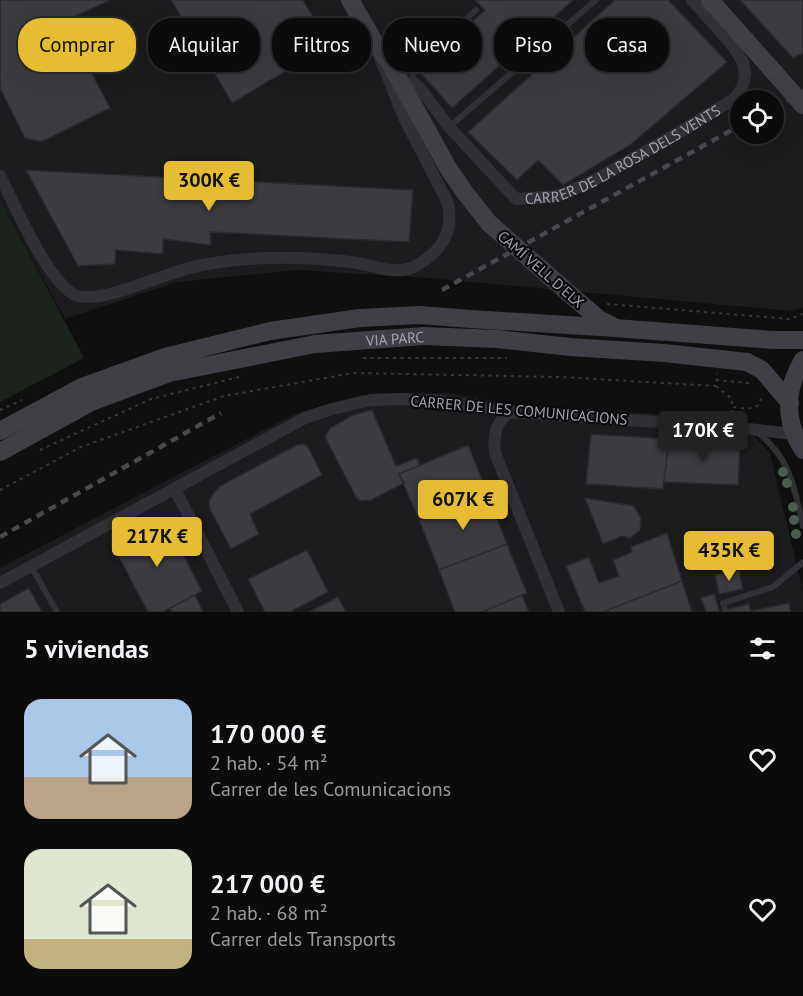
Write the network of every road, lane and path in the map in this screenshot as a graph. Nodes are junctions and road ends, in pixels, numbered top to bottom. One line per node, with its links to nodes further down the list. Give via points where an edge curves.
1 (350, 0): 6 (main road, CAMÍ VELL D'ELX)
2 (596, 0): 9 (lane)
3 (692, 0): 9 (street, CARRER DE LA ROSA DELS VENTS, via 743,62 742,88 734,99 589,183 556,196 516,199)
4 (710, 0): 8 (main road, bridge)
5 (476, 10): 7 (lane, via 414,66)
6 (375, 43): 7 (main road, CAMÍ VELL D'ELX); 10 (street, CAMÍ VELL D'ELX, via 405,120 451,213 441,244 411,268 393,270 351,262 283,258 228,261 181,270 107,294 78,296 52,275)
7 (407, 84): 9 (street, CARRER DE LA ROSA DELS VENTS, via 420,88); 11 (main road, CAMÍ VELL D'ELX, bridge, via 448,168 468,198 489,223)
8 (803, 105)
9 (448, 127)
10 (0, 176)
11 (578, 301): 12 (path, via 790,319); 13 (main road, CAMÍ VELL D'ELX)
12 (803, 314)
13 (615, 327): 14 (main road, CAMÍ VELL D'ELX); 29 (main road, VIA PARC, bridge, via 419,315 360,318 270,331 165,357 82,387)
14 (803, 340)
15 (362, 358): 16 (path)
16 (516, 358)
17 (803, 360): 24 (main road, via 792,378)
18 (720, 366): 20 (path); 24 (main road, VIA PARC, via 747,362 762,369); 32 (main road, VIA PARC, bridge, via 497,339 424,336 315,344 169,373 91,402)
19 (239, 377): 33 (path, via 151,399)
20 (716, 380): 21 (path); 22 (path)
21 (716, 386): 25 (path, via 732,399); 35 (path, via 561,377 352,373 224,396 81,447)
22 (755, 386)
23 (759, 390): 25 (path, via 761,400 756,407)
24 (790, 403): 30 (main road)
25 (732, 407): 27 (path)
26 (510, 412): 28 (street, CARRER DE LES COMUNICACIONS); 34 (street, CARRER DE LES COMUNICACIONS, via 431,400 371,400 305,418); 42 (street, via 494,434 495,453)
27 (731, 416)
28 (753, 429): 30 (street, CARRER DE LES COMUNICACIONS); 36 (lane, via 782,457 794,484)
29 (0, 431)
30 (793, 434): 31 (main road)
31 (803, 450)
32 (0, 452)
33 (32, 454)
34 (175, 489): 38 (street, CARRER DE LES COMUNICACIONS); 41 (street)
35 (0, 490)
36 (803, 526)
37 (803, 562): 43 (lane, via 773,587 723,603)
38 (32, 566): 39 (street, CARRER DE LES COMUNICACIONS); 40 (lane)
39 (0, 583)
40 (57, 612)
41 (238, 612)
42 (559, 612)
43 (726, 612)

